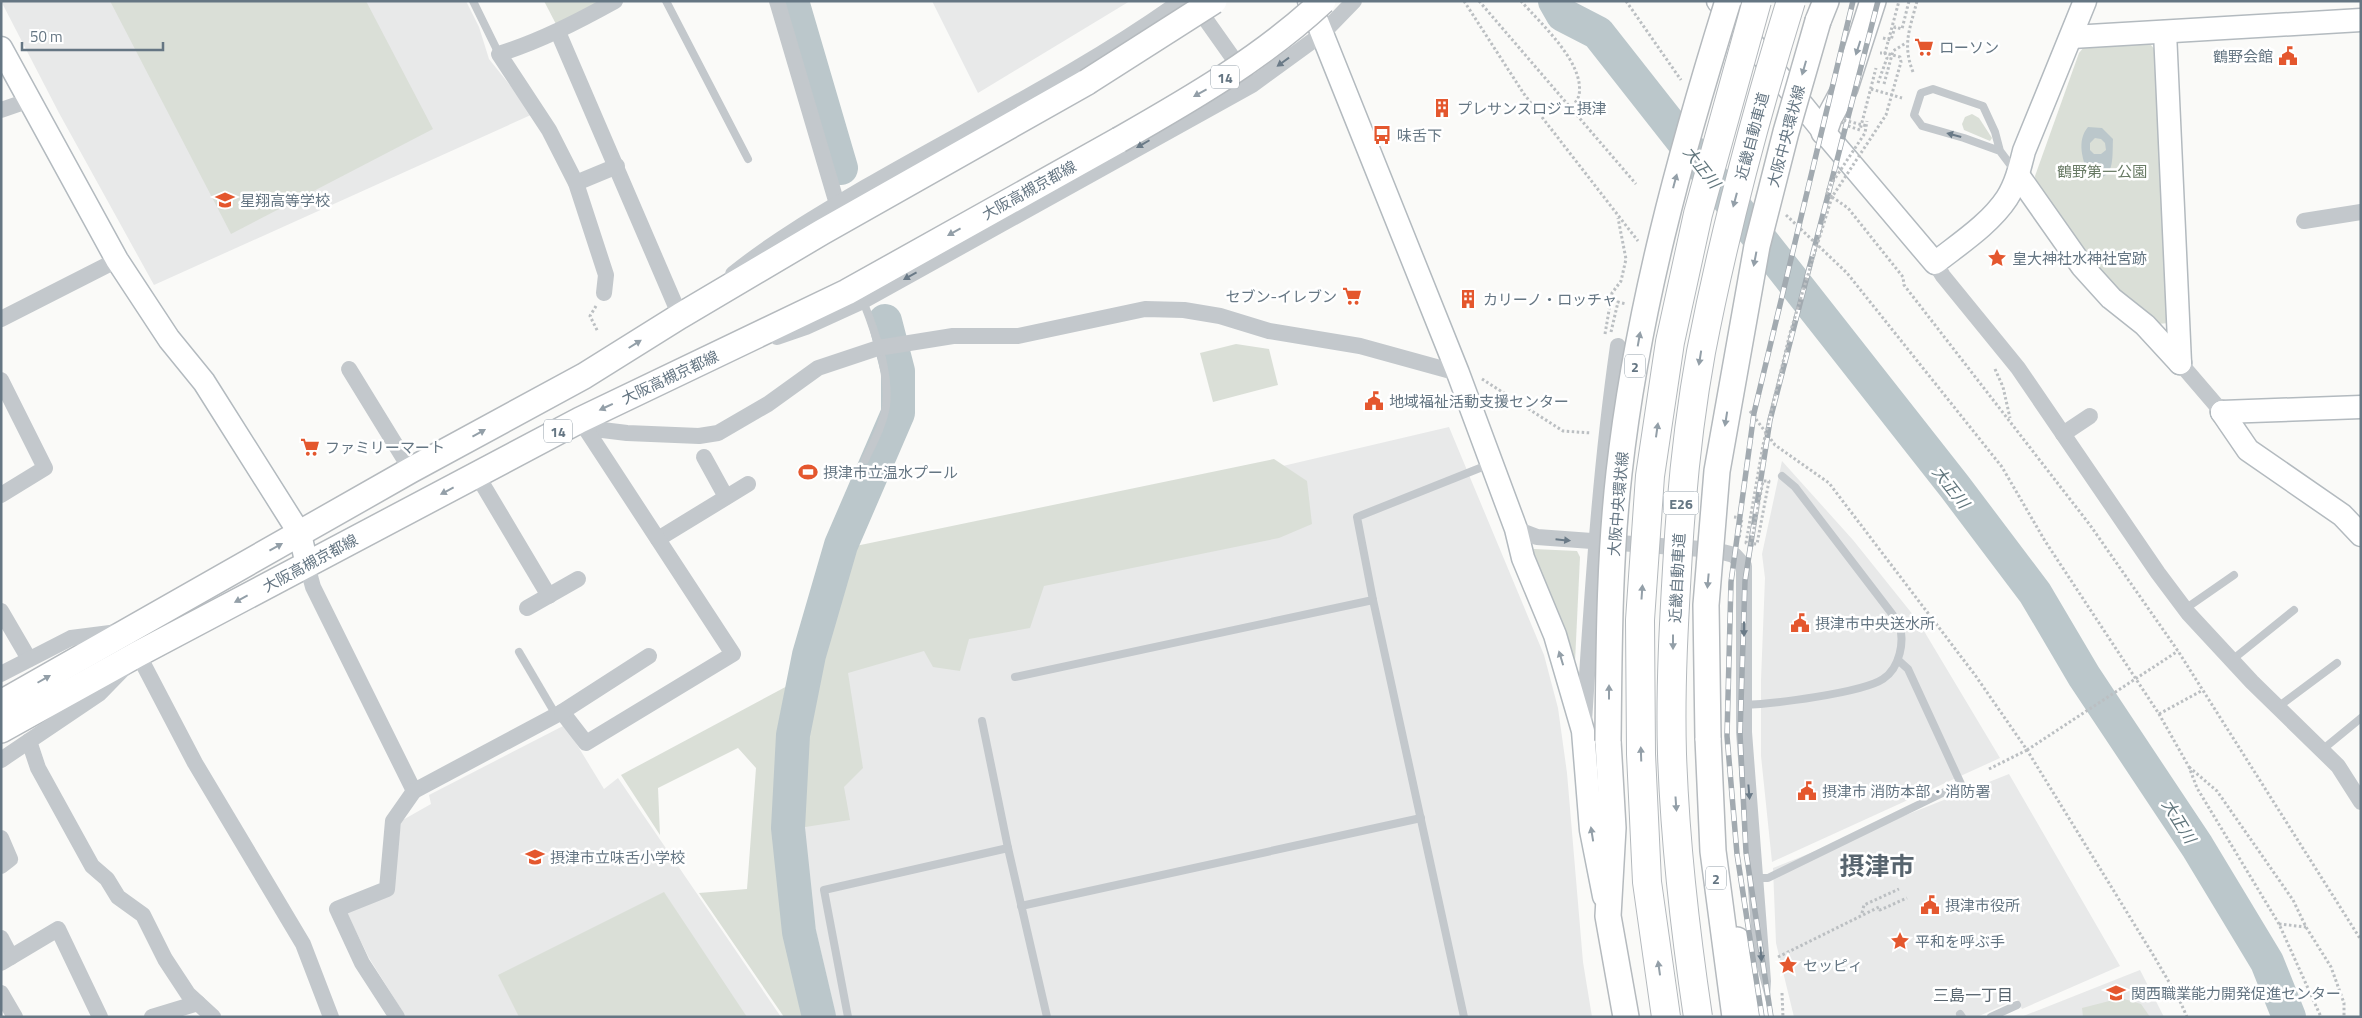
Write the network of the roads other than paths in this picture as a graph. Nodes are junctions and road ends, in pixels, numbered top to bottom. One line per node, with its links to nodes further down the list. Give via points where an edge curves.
1 (473, 1): 24 (lane)
2 (615, 1): 19 (street)
3 (666, 1): 30 (lane)
4 (778, 1): 34 (street)
5 (1181, 1): 34 (street, via 1130,37)
6 (1192, 1): 25 (street)
7 (1214, 1): 41 (main road, 大阪高槻京都線 / 14, bridge, via 1087,82)
8 (1309, 1): 21 (street)
9 (1323, 1): 45 (main road, 大阪高槻京都線 / 14, one-way to 45, bridge, via 1302,21 1211,88 846,292)
10 (1354, 1): 21 (street)
11 (1718, 1): 28 (street)
12 (1728, 1): 108 (main road, 大阪中央環状線 / 2, one-way to 12, bridge, via 1612,828 1608,741 1610,617 1618,483 1639,338 1674,184)
13 (1757, 1): 124 (highway, E26, one-way to 13, bridge, via 1647,882 1641,754 1640,620 1650,476 1670,342 1698,214)
14 (1791, 1): 125 (highway, 近畿自動車道 / E26, one-way to 125, bridge, via 1729,222 1701,354 1683,478 1674,621 1672,754 1686,924)
15 (1873, 1): 28 (main road, one-way to 28, via 1846,88)
16 (2081, 3): 22 (street)
17 (1822, 11): 104 (main road, 大阪中央環状線 / 2, one-way to 104, bridge, via 1757,246 1717,471 1706,605)
18 (2361, 20): 20 (street)
19 (558, 32): 24 (street); 31 (street)
20 (2165, 32): 22 (street); 46 (street)
21 (1322, 34): 25 (street, one-way to 25); 48 (street)
22 (2072, 37): 32 (street, via 2024,151)
23 (1, 48): 26 (street)
24 (499, 54): 33 (street, via 549,130)
25 (1252, 84): 40 (street, one-way to 40)
26 (30, 100): 27 (street); 37 (street)
27 (1, 110)
28 (1824, 132): 38 (street)
29 (2000, 151): 29 (lane, one-way to 29, via 1922,126 1914,115 1921,93 1933,89 1983,106); 32 (lane)
30 (748, 159)
31 (617, 166): 33 (street); 41 (street)
32 (2018, 175): 38 (street, via 1997,210); 46 (street, via 2082,266)
33 (576, 183): 39 (street, via 606,275)
34 (837, 204): 41 (street, via 760,252)
35 (2361, 212): 36 (street)
36 (2304, 220)
37 (117, 260): 42 (street); 65 (street, via 169,339 204,382)
38 (1935, 263): 54 (street, via 2018,368)
39 (604, 293)
40 (863, 301): 44 (lane, via 875,331); 45 (street, via 806,327)
41 (680, 316): 58 (main road, 大阪高槻京都線 / 14, one-way to 41, via 584,376)
42 (1, 319)
43 (1611, 343): 68 (street)
44 (888, 346): 48 (street, via 953,336 1018,336 1145,309 1184,310 1220,316 1269,331 1360,346); 53 (street, via 818,368 768,404 718,433 699,436 627,433); 56 (lane, via 886,408)
45 (704, 362): 53 (main road, 大阪高槻京都線 / 14, one-way to 53)
46 (2180, 363): 51 (street)
47 (349, 369): 58 (street)
48 (1467, 374): 57 (street)
49 (1, 380): 62 (street, via 45,468)
50 (2361, 408): 51 (street)
51 (2222, 412): 66 (street, via 2248,450 2342,514)
52 (2090, 416): 54 (street)
53 (583, 424): 59 (main road, 大阪高槻京都線 / 14); 67 (street)
54 (2063, 434): 75 (street)
55 (704, 458): 63 (street)
56 (865, 460)
57 (1492, 464): 64 (street); 73 (lane, via 1357,517)
58 (411, 470): 65 (main road, 大阪高槻京都線 / 14)
59 (477, 475): 69 (main road, 大阪高槻京都線 / 14, one-way to 69); 72 (street)
60 (1782, 476): 83 (lane, via 1795,488 1898,623 1901,639)
61 (748, 484): 63 (street)
62 (1, 496)
63 (726, 497): 67 (street)
64 (1516, 529): 68 (street, one-way to 68, via 1537,537); 95 (street, one-way to 64, via 1555,635 1522,558)
65 (300, 534): 69 (street); 78 (main road, 大阪高槻京都線 / 14, one-way to 65)
66 (2361, 535)
67 (658, 539): 91 (street, via 733,654 586,743)
68 (1595, 543): 89 (street, one-way to 89, via 1715,550 1734,555 1744,566); 95 (street)
69 (307, 564): 80 (main road, 大阪高槻京都線 / 14, one-way to 80); 99 (street, via 313,587)
70 (2234, 575): 75 (lane)
71 (578, 579): 72 (street)
72 (549, 596): 74 (street)
73 (1373, 600): 87 (lane); 101 (lane)
74 (527, 608)
75 (2185, 609): 84 (street)
76 (2294, 610): 84 (lane)
77 (1, 611): 82 (street)
78 (128, 631): 82 (street, via 71,638); 88 (main road, 大阪高槻京都線 / 14, one-way to 78)
79 (519, 652): 91 (lane)
80 (138, 654): 94 (main road, 大阪高槻京都線 / 14); 96 (street, via 100,693); 118 (street, via 195,763 303,944)
81 (650, 656): 91 (street)
82 (29, 659): 86 (street)
83 (1898, 660): 89 (lane, via 1884,679 1853,690); 106 (lane, via 1908,669 1961,784 1768,878)
84 (2232, 660): 90 (street)
85 (2337, 662): 90 (lane)
86 (1, 674)
87 (1014, 677)
88 (1, 703)
89 (1744, 705): 106 (street, one-way to 106)
90 (2278, 708): 97 (street)
91 (559, 713): 99 (street)
92 (2361, 718): 97 (lane)
93 (982, 722): 103 (lane)
94 (1, 730)
95 (1583, 731): 108 (street, one-way to 95, via 1591,830)
96 (30, 741): 98 (street); 112 (street, via 38,768 92,866 118,897 143,915 165,960)
97 (2322, 750): 100 (street, via 2338,766)
98 (1, 760)
99 (414, 791): 119 (street, via 393,821 387,889 337,909 362,962)
100 (2361, 802)
101 (1421, 818): 107 (lane); 122 (lane)
102 (1, 838): 105 (street, via 10,859)
103 (1008, 848): 107 (lane); 120 (lane, via 824,890)
104 (1713, 851): 126 (main road, 大阪中央環状線 / 2); 127 (main road)
105 (1, 866)
106 (1756, 878): 128 (street, one-way to 128, via 1763,981)
107 (1021, 906): 121 (lane)
108 (1608, 916): 123 (main road, 大阪中央環状線 / 2)
109 (1, 938): 110 (street)
110 (6, 960): 115 (street, via 58,929)
111 (1, 993): 114 (street)
112 (198, 1003): 116 (street); 117 (street)
113 (2017, 1005): 129 (lane)
114 (15, 1017)
115 (100, 1017)
116 (152, 1017)
117 (214, 1017)
118 (331, 1017)
119 (397, 1017)
120 (848, 1017)
121 (1047, 1017)
122 (1464, 1017)
123 (1626, 1017)
124 (1666, 1017)
125 (1698, 1017)
126 (1735, 1017)
127 (1757, 1017)
128 (1761, 1017)
129 (1991, 1017)

